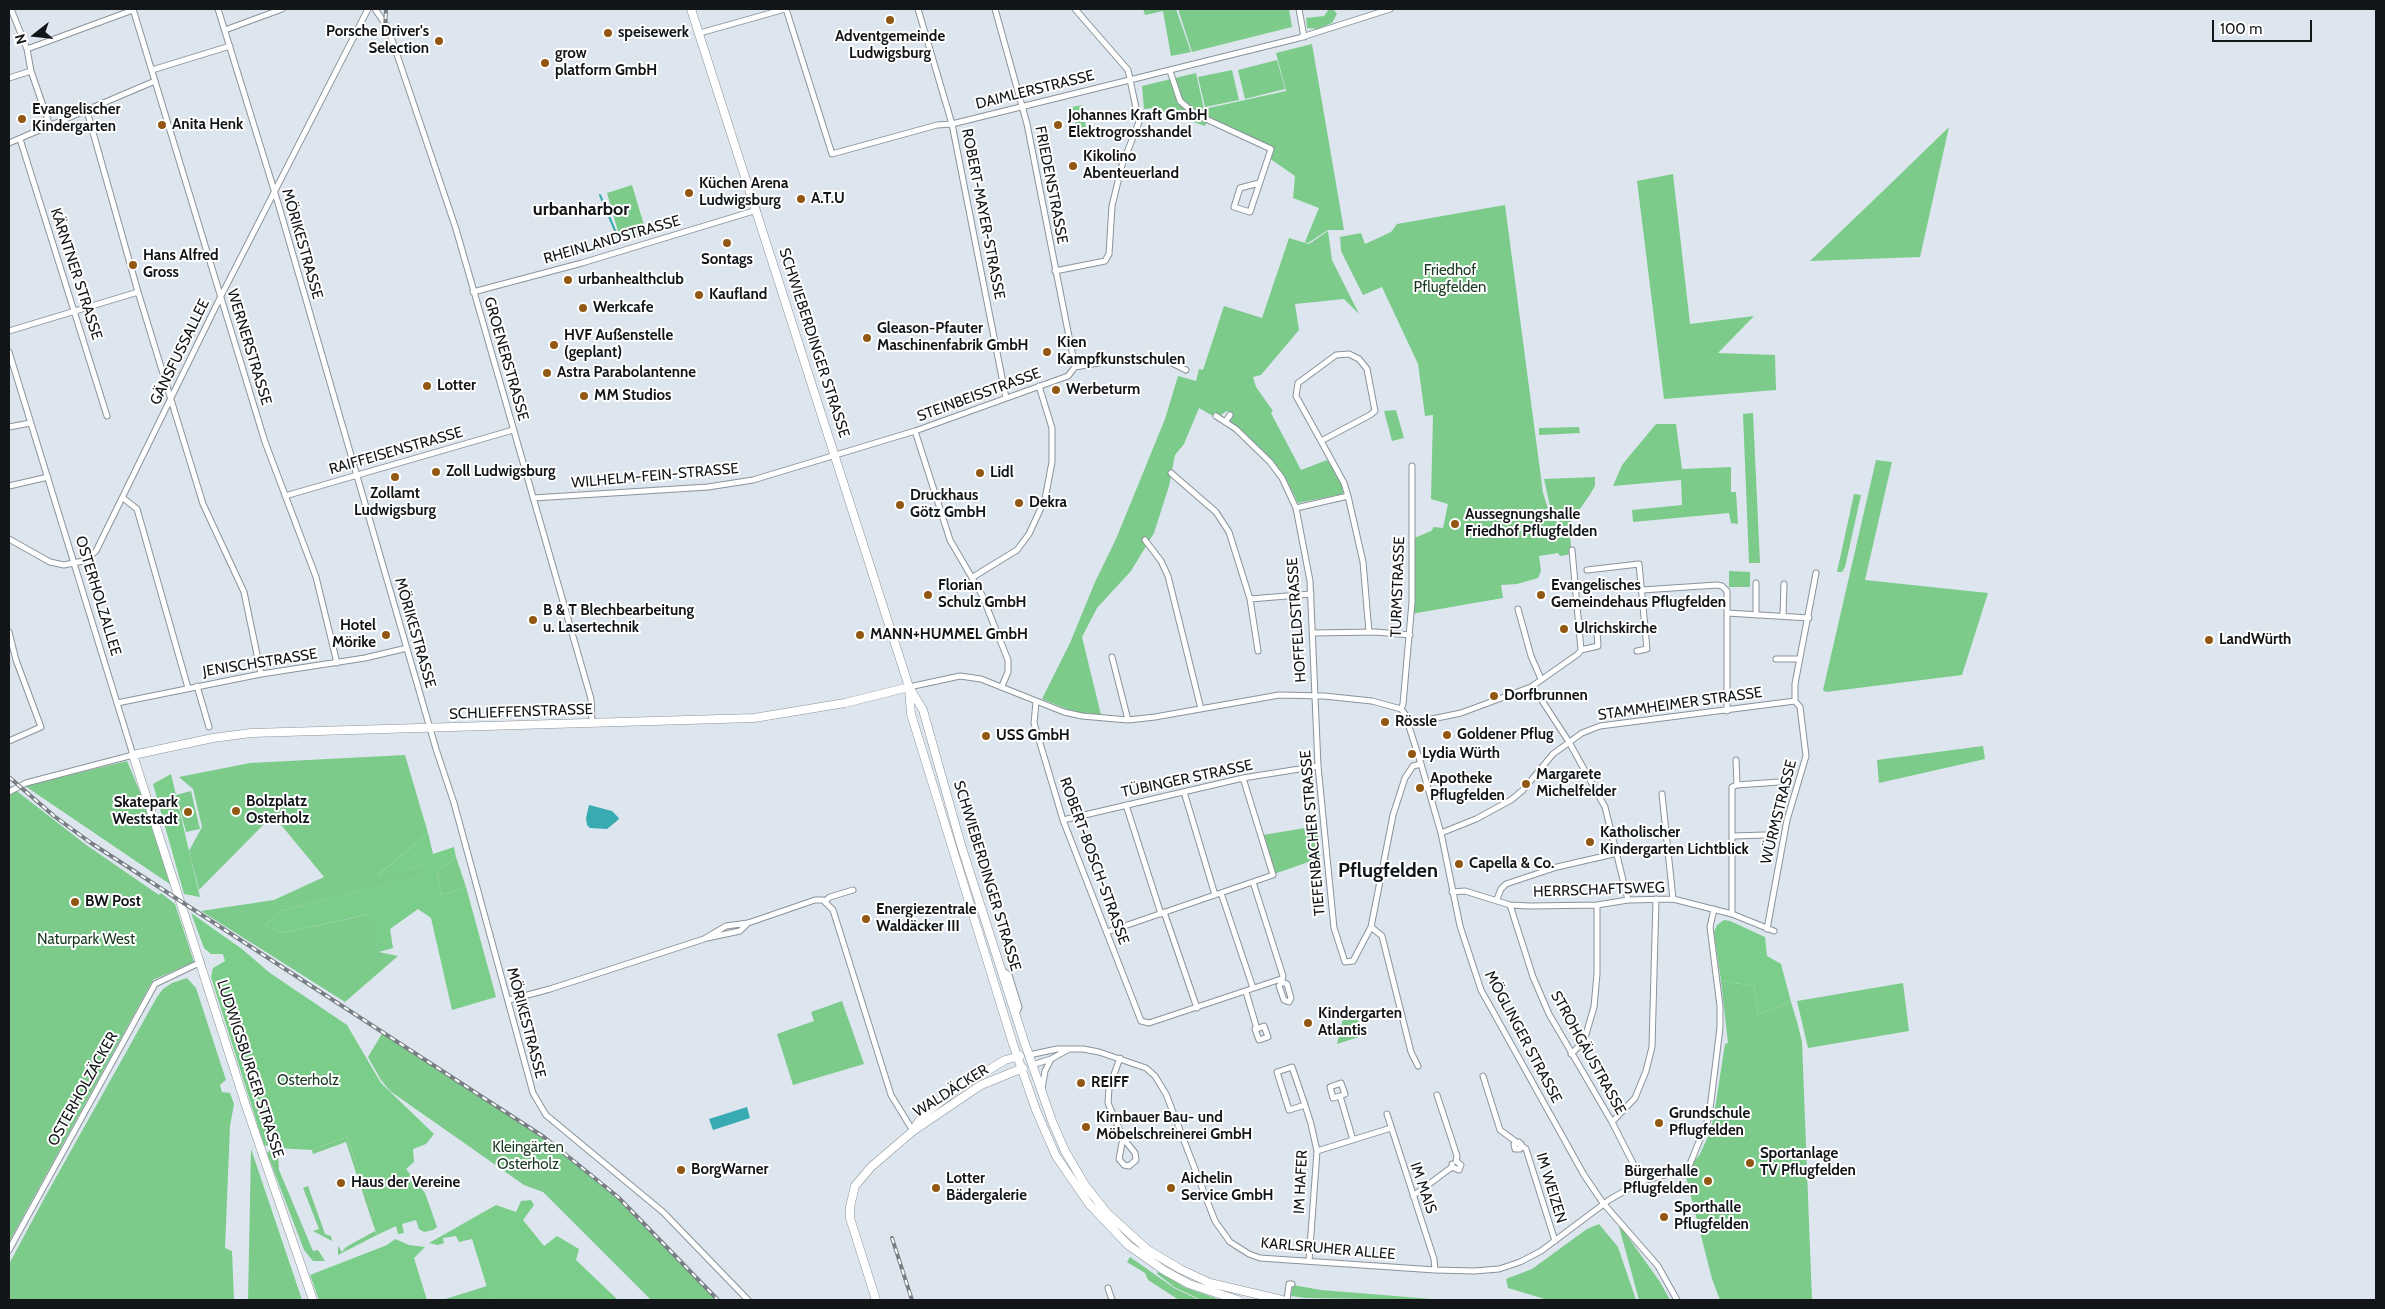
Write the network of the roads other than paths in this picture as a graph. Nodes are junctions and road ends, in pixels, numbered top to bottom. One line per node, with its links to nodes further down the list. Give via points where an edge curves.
1 (11, 9): 18 (street)
2 (218, 9): 14 (street, MÖRIKESTRASSE)
3 (282, 9): 14 (street)
4 (368, 9): 32 (street, GÄNSFUSSALLEE)
5 (375, 9): 36 (street, GROENERSTRASSE, via 387,25 397,52 456,229)
6 (691, 9): 15 (main road, SCHWIEBERDINGER STRASSE)
7 (786, 9): 15 (street); 27 (street, DAIMLERSTRASSE, via 832,154 937,125)
8 (918, 9): 27 (street, ROBERT-MAYER-STRASSE)
9 (995, 9): 25 (street, FRIEDENSTRASSE)
10 (1075, 9): 23 (street, via 1128,70)
11 (1299, 9): 16 (street)
12 (1390, 9): 16 (street, DAIMLERSTRASSE)
13 (133, 10): 18 (street); 19 (street, WERNERSTRASSE)
14 (225, 30): 17 (street, MÖRIKESTRASSE)
15 (700, 33): 33 (main road, SCHWIEBERDINGER STRASSE)
16 (1304, 37): 20 (street, DAIMLERSTRASSE)
17 (230, 46): 19 (street); 32 (street, MÖRIKESTRASSE)
18 (27, 49): 21 (street)
19 (152, 70): 24 (street, WERNERSTRASSE)
20 (1170, 70): 23 (street, DAIMLERSTRASSE); 31 (street, via 1180,100 1195,114 1271,148)
21 (31, 71): 22 (street); 28 (street)
22 (9, 78)
23 (1130, 80): 25 (street, DAIMLERSTRASSE); 34 (street, via 1139,122 1122,166 1112,206 1109,254 1106,261)
24 (155, 81): 26 (street); 37 (street, WERNERSTRASSE)
25 (1022, 105): 27 (street, DAIMLERSTRASSE); 34 (street, FRIEDENSTRASSE)
26 (87, 111): 28 (street); 35 (street)
27 (952, 124): 45 (street, ROBERT-MAYER-STRASSE)
28 (50, 126): 29 (street)
29 (20, 139): 30 (street); 38 (street, KÄRNTNER STRASSE)
30 (9, 143)
31 (1259, 183): 31 (street, via 1250,212 1234,207 1240,188)
32 (275, 193): 37 (street, GÄNSFUSSALLEE); 58 (street, MÖRIKESTRASSE)
33 (757, 210): 36 (street, RHEINLANDSTRASSE); 55 (main road, SCHWIEBERDINGER STRASSE)
34 (1055, 271): 41 (street, FRIEDENSTRASSE)
35 (138, 292): 38 (street); 44 (street)
36 (473, 292): 52 (street, GROENERSTRASSE)
37 (220, 298): 44 (street, GÄNSFUSSALLEE); 61 (street, WERNERSTRASSE)
38 (75, 312): 39 (street); 47 (street, KÄRNTNER STRASSE)
39 (9, 331)
40 (9, 352): 50 (street, OSTERHOLZALLEE)
41 (1075, 367): 42 (street, STEINBEISSTRASSE, via 1134,357 1168,361); 43 (street, STEINBEISSTRASSE, via 1068,376)
42 (1186, 370)
43 (1039, 386): 45 (street, STEINBEISSTRASSE); 72 (street, via 1052,428 1052,462 1045,499 1029,534 1016,550)
44 (170, 398): 63 (street, GÄNSFUSSALLEE); 96 (street, via 203,504 244,592)
45 (1006, 398): 53 (street, STEINBEISSTRASSE)
46 (1230, 415): 49 (street)
47 (107, 416)
48 (1216, 416): 49 (street, HOFFELDSTRASSE)
49 (1225, 422): 65 (street, HOFFELDSTRASSE, via 1270,462 1282,478)
50 (30, 423): 51 (street); 59 (street, OSTERHOLZALLEE)
51 (9, 427)
52 (513, 430): 58 (street, RAIFFEISENSTRASSE); 64 (street, GROENERSTRASSE)
53 (915, 431): 55 (street, STEINBEISSTRASSE); 72 (street, via 950,540)
54 (1321, 441): 54 (street, via 1374,411 1366,369 1349,354 1336,355 1298,383 1296,396); 62 (street)
55 (836, 456): 64 (street, WILHELM-FEIN-STRASSE, via 754,480 726,484); 100 (main road, SCHWIEBERDINGER STRASSE)
56 (1412, 466): 87 (street, TURMSTRASSE)
57 (1171, 474): 77 (street, via 1216,512 1229,532)
58 (356, 475): 61 (street, RAIFFEISENSTRASSE); 88 (street, MÖRIKESTRASSE)
59 (48, 477): 60 (street); 69 (street, OSTERHOLZALLEE)
60 (9, 486)
61 (285, 496): 95 (street, WERNERSTRASSE, via 316,577)
62 (1348, 496): 65 (street); 84 (street, via 1363,562)
63 (123, 498): 69 (street, GÄNSFUSSALLEE, via 96,551); 102 (street, via 137,509)
64 (533, 498): 111 (street, GROENERSTRASSE, via 591,699)
65 (1296, 508): 76 (street, HOFFELDSTRASSE)
66 (9, 539): 69 (street, via 50,562)
67 (1145, 540): 107 (street, via 1168,576)
68 (1572, 550): 89 (street)
69 (74, 564): 106 (street, OSTERHOLZALLEE)
70 (1587, 570): 75 (street, via 1639,564)
71 (1816, 573): 82 (street, WÜRMSTRASSE)
72 (973, 577): 99 (street, via 1008,660 1008,672)
73 (1756, 583): 80 (street)
74 (1784, 584): 81 (street)
75 (1642, 590): 79 (street, via 1722,586 1727,591); 91 (street, via 1648,649)
76 (1311, 594): 77 (street); 86 (street, HOFFELDSTRASSE)
77 (1250, 599): 90 (street)
78 (1518, 609): 97 (street)
79 (1727, 613): 80 (street); 109 (street)
80 (1756, 615): 81 (street)
81 (1783, 616): 82 (street)
82 (1809, 618): 94 (street, WÜRMSTRASSE)
83 (9, 632): 115 (street, via 41,727)
84 (1370, 632): 86 (street); 87 (street)
85 (1597, 632): 89 (street, via 1598,646)
86 (1313, 633): 103 (street, HOFFELDSTRASSE)
87 (1410, 635): 108 (street, TURMSTRASSE)
88 (406, 648): 95 (street, JENISCHSTRASSE); 114 (street, MÖRIKESTRASSE)
89 (1580, 650): 97 (street, via 1571,660)
90 (1258, 651)
91 (1638, 651)
92 (1112, 656): 110 (street)
93 (1776, 659): 94 (street)
94 (1799, 659): 104 (street, WÜRMSTRASSE)
95 (337, 663): 96 (street, JENISCHSTRASSE)
96 (261, 674): 98 (street, JENISCHSTRASSE)
97 (1541, 679): 101 (street)
98 (197, 686): 102 (street, JENISCHSTRASSE); 113 (street)
99 (1002, 686): 100 (street, via 981,678 960,676); 105 (street)
100 (909, 687): 111 (main road, SCHLIEFFENSTRASSE, via 845,703 770,716); 120 (main road, SCHWIEBERDINGER STRASSE, via 922,710); 122 (main road, SCHWIEBERDINGER STRASSE, via 911,714)
101 (1531, 687): 112 (street, via 1461,713); 116 (street)
102 (188, 688): 106 (street, JENISCHSTRASSE)
103 (1315, 695): 107 (street, via 1279,695); 108 (street, via 1372,701); 121 (street, TIEFENBACHER STRASSE)
104 (1796, 701): 109 (street, STAMMHEIMER STRASSE); 153 (street, WÜRMSTRASSE, via 1806,744 1805,765 1788,820)
105 (1036, 702): 110 (street, via 1082,716); 130 (street, ROBERT-BOSCH-STRASSE, via 1034,723)
106 (117, 703): 117 (street, OSTERHOLZALLEE)
107 (1201, 709): 110 (street)
108 (1401, 709): 112 (street, MÖGLINGER STRASSE)
109 (1727, 711): 116 (street, STAMMHEIMER STRASSE, via 1600,726)
110 (1128, 720)
111 (592, 722): 114 (main road, SCHLIEFFENSTRASSE)
112 (1408, 724): 119 (street, MÖGLINGER STRASSE)
113 (209, 727)
114 (430, 729): 117 (main road, SCHLIEFFENSTRASSE, via 251,733); 163 (street, MÖRIKESTRASSE)
115 (9, 741)
116 (1568, 742): 131 (street, STAMMHEIMER STRASSE, via 1511,800); 135 (street, via 1605,807)
117 (133, 755): 126 (street, via 26,783); 134 (main road, OSTERHOLZALLEE)
118 (1736, 760): 125 (street)
119 (1421, 764): 131 (street, MÖGLINGER STRASSE); 152 (street, via 1413,766 1404,778 1393,815)
120 (938, 766): 122 (main road, SCHWIEBERDINGER STRASSE); 158 (main road, SCHWIEBERDINGER STRASSE)
121 (1318, 766): 123 (street, TÜBINGER STRASSE); 152 (street, TIEFENBACHER STRASSE, via 1334,928 1342,958 1348,963 1358,955)
122 (928, 770): 162 (main road, SCHWIEBERDINGER STRASSE)
123 (1243, 778): 127 (street, TÜBINGER STRASSE); 136 (street, via 1273,875)
124 (1779, 782): 125 (street)
125 (1737, 785): 133 (street, via 1732,787)
126 (9, 792)
127 (1184, 792): 129 (street, TÜBINGER STRASSE); 140 (street)
128 (1662, 794): 143 (street)
129 (1126, 804): 130 (street, TÜBINGER STRASSE); 149 (street)
130 (1063, 820): 155 (street, ROBERT-BOSCH-STRASSE)
131 (1441, 833): 138 (street, MÖGLINGER STRASSE)
132 (1765, 835): 133 (street)
133 (1733, 836): 150 (street)
134 (162, 847): 157 (main road, LUDWIGSBURGER STRASSE)
135 (1618, 853): 141 (street, via 1557,867 1506,884); 144 (street)
136 (1252, 882): 139 (street); 159 (street, via 1283,976 1282,981)
137 (853, 890): 145 (street)
138 (1452, 892): 141 (street, HERRSCHAFTSWEG, via 1465,891); 190 (street, MÖGLINGER STRASSE, via 1481,990 1584,1175)
139 (1221, 893): 140 (street); 159 (street)
140 (1215, 895): 149 (street)
141 (1497, 899): 146 (street, HERRSCHAFTSWEG)
142 (1656, 899): 143 (street, HERRSCHAFTSWEG); 144 (street, HERRSCHAFTSWEG); 182 (street, via 1652,1047 1635,1098)
143 (1673, 899): 148 (street, HERRSCHAFTSWEG)
144 (1628, 900): 147 (street, HERRSCHAFTSWEG)
145 (825, 901): 151 (street, via 815,900); 184 (street, via 833,910 891,1095)
146 (1510, 905): 147 (street, HERRSCHAFTSWEG); 168 (street, STROHGÄUSTRASSE, via 1533,977)
147 (1597, 905): 168 (street, via 1594,1007 1584,1041)
148 (1714, 909): 150 (street, HERRSCHAFTSWEG); 188 (street, KARLSRUHER ALLEE, via 1710,927 1720,1028 1709,1117 1690,1164)
149 (1163, 913): 155 (street); 164 (street)
150 (1732, 914): 153 (street, HERRSCHAFTSWEG)
151 (748, 923): 156 (street, via 726,926); 156 (street, via 740,931)
152 (1371, 928): 174 (street, via 1382,936 1411,1052)
153 (1767, 929): 154 (street, HERRSCHAFTSWEG)
154 (1774, 931)
155 (1107, 932): 164 (street, ROBERT-BOSCH-STRASSE, via 1138,1017 1144,1023)
156 (704, 939): 163 (street)
157 (200, 962): 192 (street, OSTERHOLZÄCKER, via 155,984); 197 (main road, LUDWIGSBURGER STRASSE)
158 (1002, 969): 161 (main road, SCHWIEBERDINGER STRASSE); 165 (street, via 1008,975 1019,1007)
159 (1253, 988): 160 (street)
160 (1246, 992): 164 (street); 166 (street)
161 (1009, 993): 162 (main road, SCHWIEBERDINGER STRASSE); 165 (main road, SCHWIEBERDINGER STRASSE)
162 (998, 996): 170 (main road, SCHWIEBERDINGER STRASSE)
163 (509, 1000): 198 (street, MÖRIKESTRASSE, via 528,1082 546,1115 663,1212)
164 (1197, 1008)
165 (1016, 1014): 169 (main road, SCHWIEBERDINGER STRASSE)
166 (1257, 1028)
167 (1070, 1048): 169 (street, WALDÄCKER); 171 (street, KARLSRUHER ALLEE); 172 (street)
168 (1571, 1054): 182 (street, STROHGÄUSTRASSE)
169 (1029, 1055): 170 (main road, WALDÄCKER); 173 (main road, SCHWIEBERDINGER STRASSE)
170 (1017, 1056): 175 (main road, SCHWIEBERDINGER STRASSE); 184 (main road, WALDÄCKER, via 944,1098 923,1115)
171 (1120, 1058): 185 (street, via 1109,1088 1108,1103); 193 (street, KARLSRUHER ALLEE, via 1146,1068 1161,1084 1215,1221 1230,1242 1260,1258)
172 (1051, 1059): 173 (street); 177 (street, via 1045,1071)
173 (1032, 1065): 175 (main road, WALDÄCKER); 177 (main road, SCHWIEBERDINGER STRASSE)
174 (1418, 1066)
175 (1021, 1068): 184 (main road, WALDÄCKER, via 982,1086); 201 (main road, SCHWIEBERDINGER STRASSE, via 1056,1156 1101,1219 1128,1245 1165,1271 1207,1291)
176 (1483, 1076): 191 (street, IM WEIZEN, via 1500,1130 1526,1149)
177 (1042, 1092): 202 (main road, SCHWIEBERDINGER STRASSE, via 1076,1171 1107,1213 1134,1239 1166,1261 1210,1283)
178 (1437, 1095): 189 (street, via 1456,1161)
179 (1340, 1096): 186 (street)
180 (1305, 1105): 180 (street, IM HAFER, via 1292,1067 1276,1072 1289,1110); 187 (street, IM HAFER)
181 (1387, 1114): 183 (street, IM MAIS)
182 (1612, 1122): 188 (street, STROHGÄUSTRASSE)
183 (1391, 1128): 186 (street); 189 (street, IM MAIS)
184 (913, 1131): 199 (main road, WALDÄCKER, via 862,1176 851,1198 850,1218)
185 (1123, 1138): 185 (street, via 1119,1159 1129,1166 1136,1157)
186 (1353, 1140): 187 (street)
187 (1317, 1151): 193 (street, IM HAFER)
188 (1642, 1181): 190 (street, KARLSRUHER ALLEE)
189 (1413, 1196): 194 (street, IM MAIS)
190 (1604, 1203): 191 (street, KARLSRUHER ALLEE); 204 (street, MÖGLINGER STRASSE, via 1658,1266)
191 (1555, 1241): 194 (street, KARLSRUHER ALLEE, via 1529,1258 1499,1269)
192 (9, 1250)
193 (1309, 1260): 194 (street, KARLSRUHER ALLEE)
194 (1435, 1270)
195 (1290, 1284): 203 (street)
196 (1108, 1288): 200 (street)
197 (313, 1300)
198 (748, 1300)
199 (876, 1300)
200 (1112, 1300)
201 (1238, 1300)
202 (1282, 1300)
203 (1286, 1300)
204 (1676, 1300)

